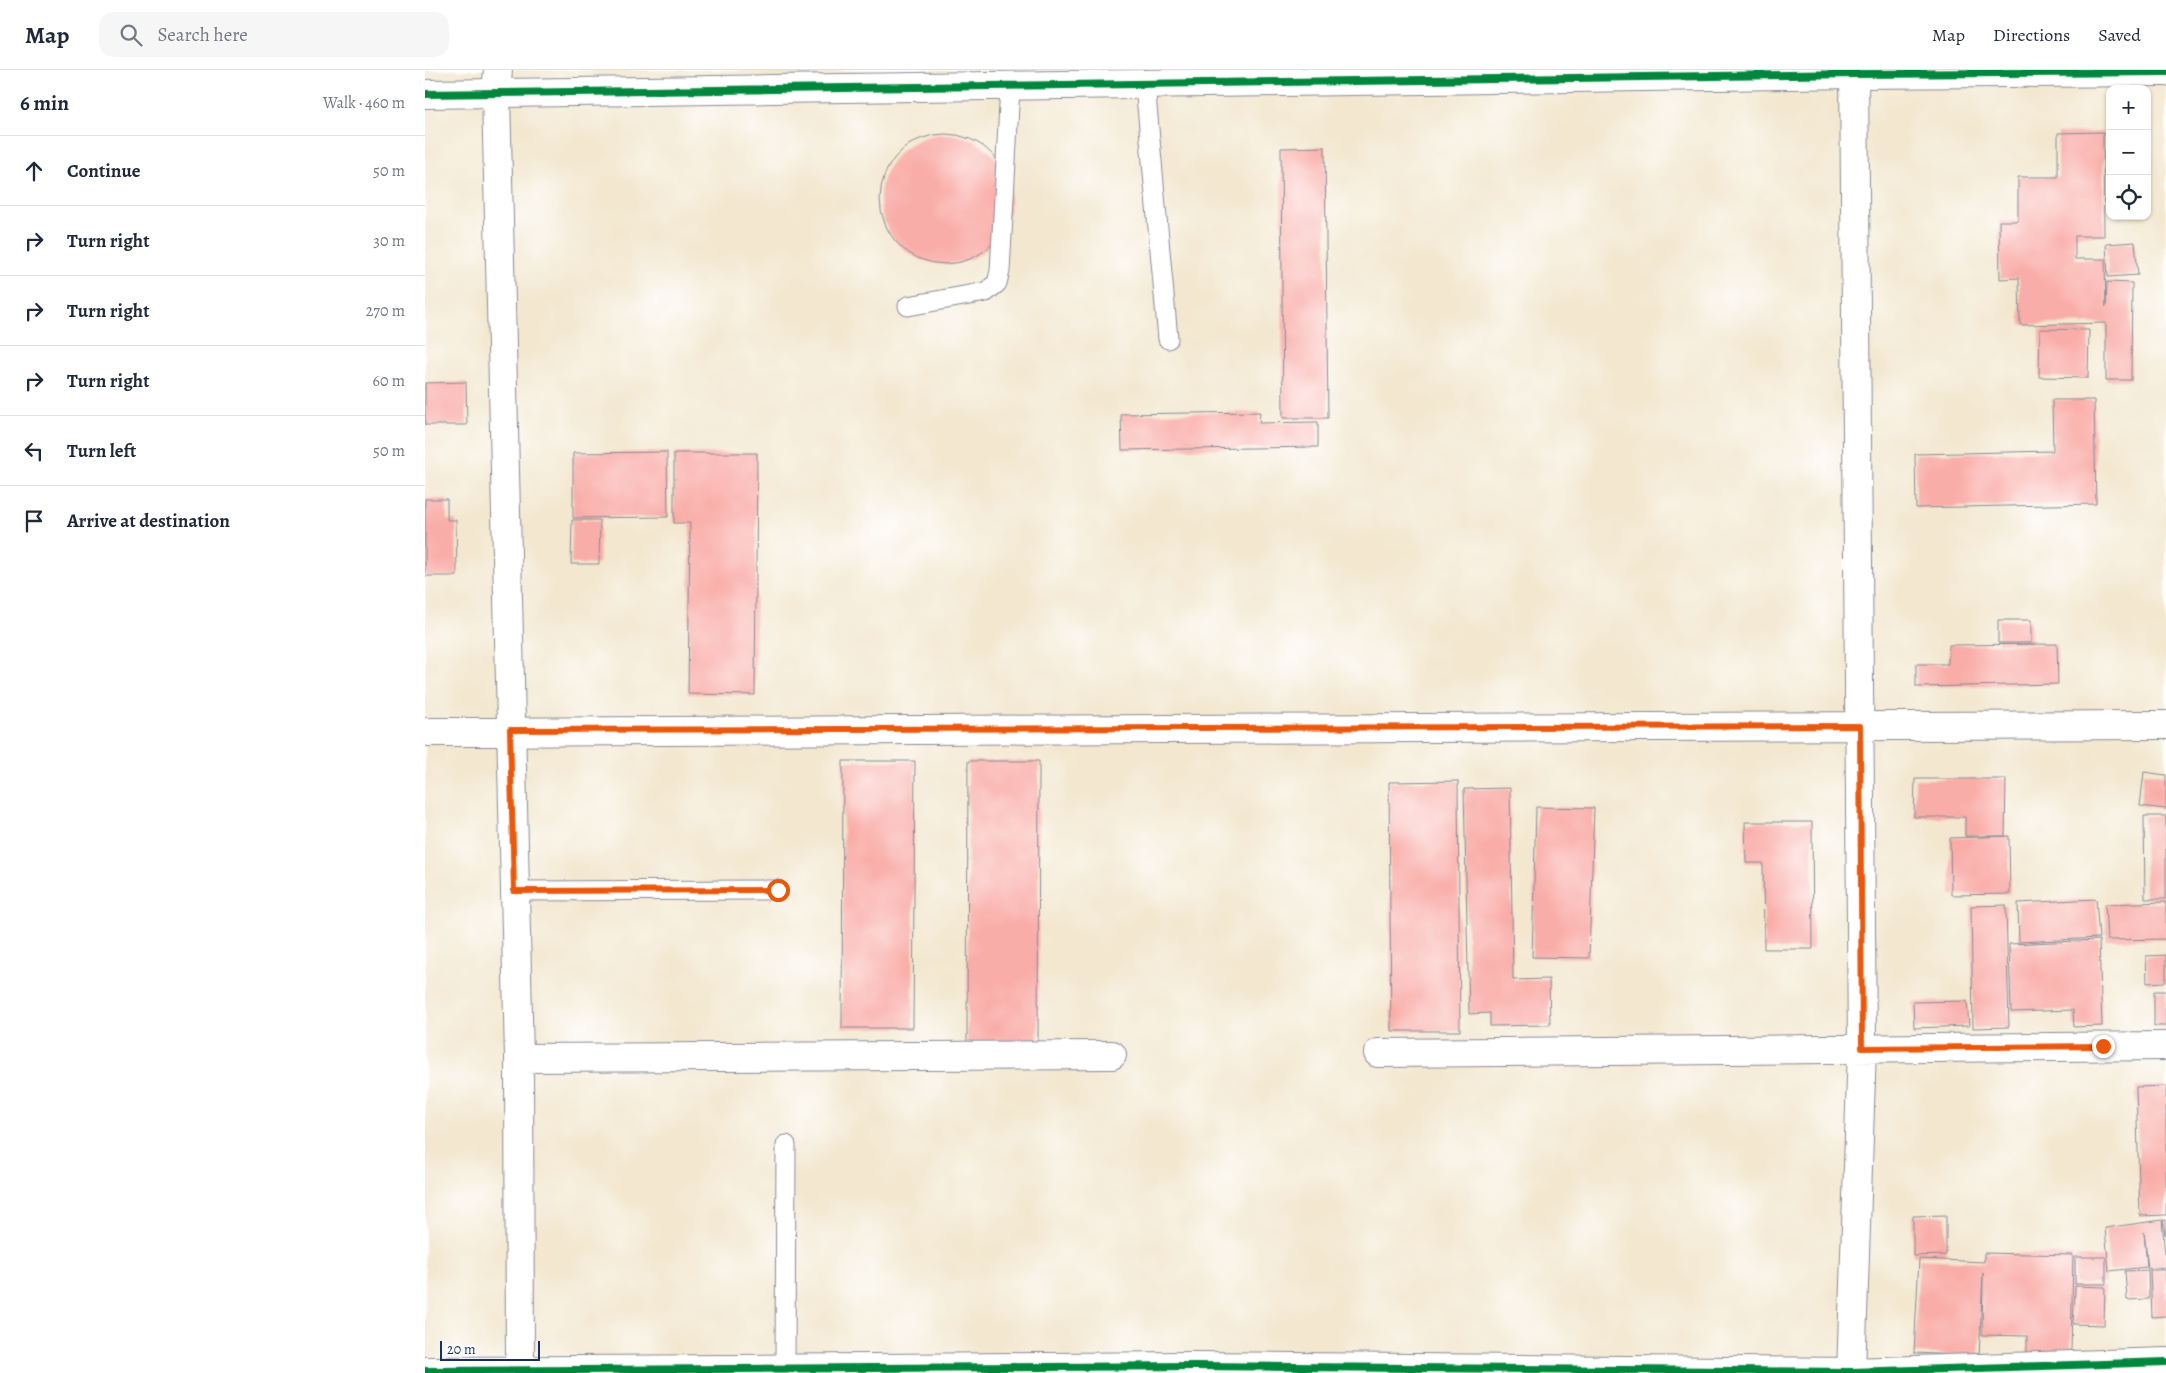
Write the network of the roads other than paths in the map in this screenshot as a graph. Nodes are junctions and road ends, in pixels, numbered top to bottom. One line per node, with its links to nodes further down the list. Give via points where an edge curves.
1 (1854, 72): 2 (street); 3 (street); 12 (street)
2 (2166, 72)
3 (1372, 76): 6 (street)
4 (976, 78): 5 (street); 7 (street)
5 (497, 82): 8 (street); 13 (street)
6 (1145, 84): 7 (street); 10 (lane)
7 (1010, 87): 9 (lane, via 997,283 986,292)
8 (425, 94)
9 (909, 306)
10 (1168, 339)
11 (2166, 724): 12 (street)
12 (1860, 726): 13 (street); 18 (street)
13 (510, 730): 14 (street); 16 (street)
14 (425, 732)
15 (778, 890): 16 (lane)
16 (514, 891): 21 (street)
17 (2166, 1046): 18 (street)
18 (1862, 1048): 19 (street); 28 (street)
19 (1378, 1053)
20 (1112, 1055): 21 (street)
21 (519, 1058): 27 (street)
22 (786, 1146): 24 (lane)
23 (2166, 1362): 28 (street)
24 (785, 1369): 25 (street); 27 (street)
25 (1194, 1369): 28 (street)
26 (425, 1371): 27 (street)
27 (520, 1372)
28 (1851, 1373)

